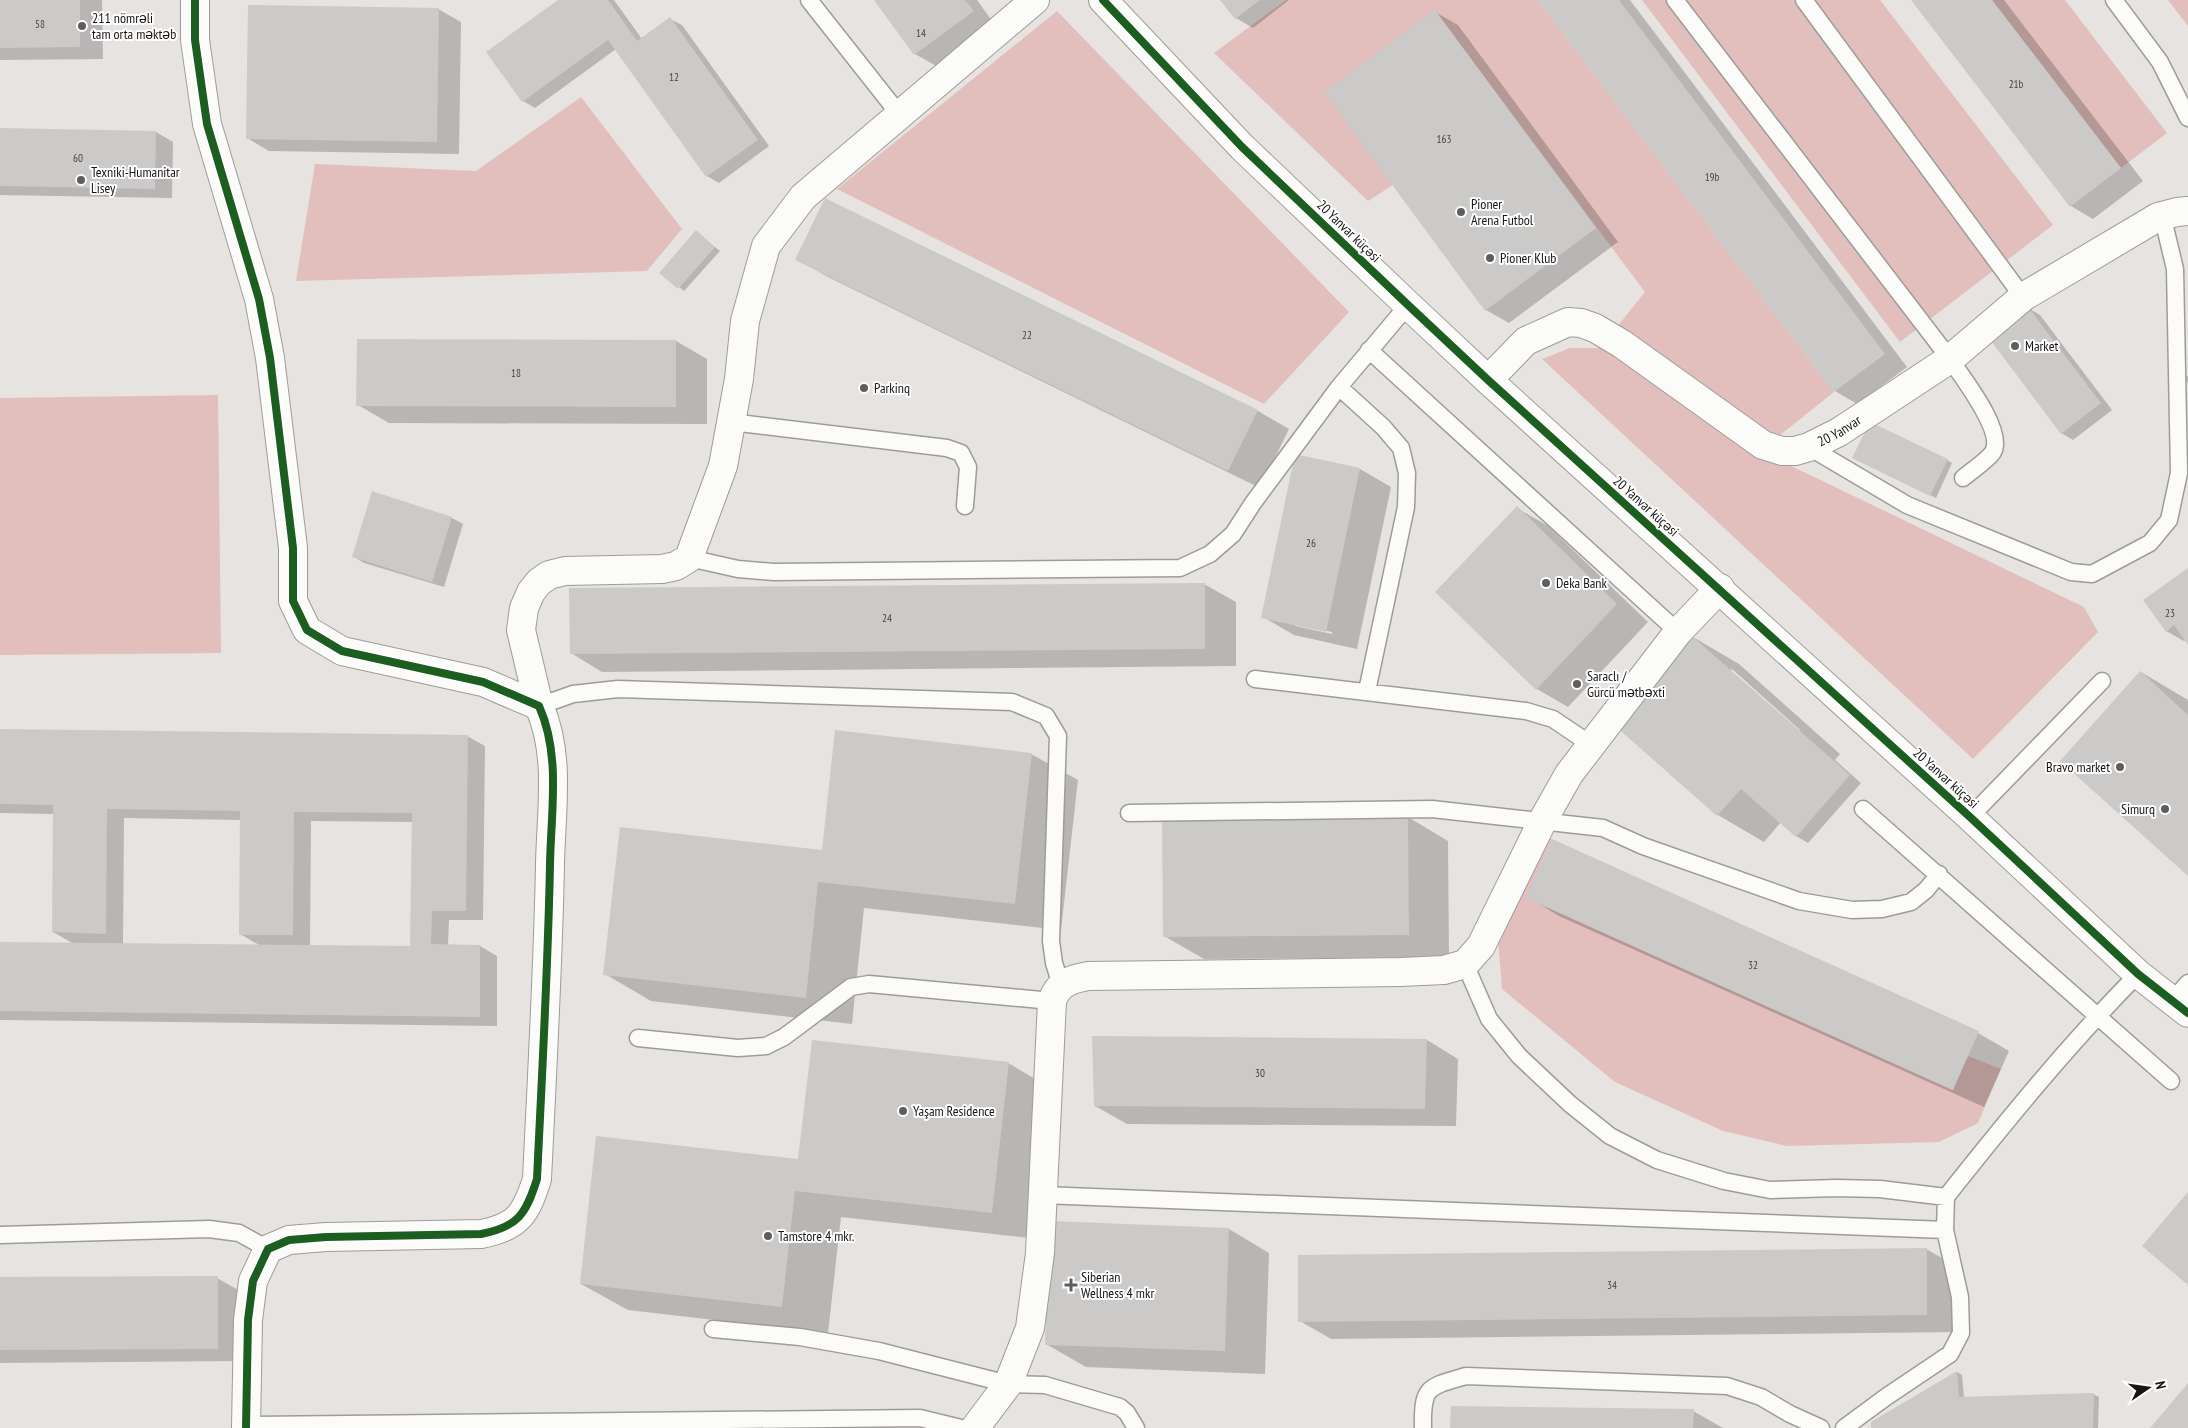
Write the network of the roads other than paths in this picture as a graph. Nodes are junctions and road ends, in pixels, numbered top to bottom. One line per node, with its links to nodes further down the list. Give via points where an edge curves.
1 (195, 0): 28 (street, via 195,40 207,124 259,299 270,358 293,548 293,601 307,630 342,651 483,682)
2 (809, 0): 8 (lane)
3 (1103, 0): 13 (street, 20 Yanvar küçəsi, via 1242,147)
4 (1675, 0): 15 (lane)
5 (1804, 0): 12 (lane)
6 (2114, 0): 9 (lane, via 2160,62)
7 (1022, 4): 8 (street)
8 (899, 114): 18 (street, via 803,197 766,246 745,321)
9 (2188, 118)
10 (2188, 212): 11 (street, 20 Yanvar)
11 (2158, 216): 12 (street, 20 Yanvar); 19 (lane, via 2165,227 2175,269 2179,473 2169,520 2150,543 2092,574 2071,572 1906,505)
12 (2023, 297): 15 (street, 20 Yanvar)
13 (1408, 305): 14 (lane); 16 (street, 20 Yanvar küçəsi)
14 (1370, 350): 17 (lane); 24 (lane)
15 (1950, 359): 19 (street, 20 Yanvar, via 1839,432); 20 (lane, via 1988,417 1995,441 1993,452)
16 (1488, 380): 19 (street, 20 Yanvar, via 1526,341 1568,322 1581,323 1622,344 1763,445 1782,451); 23 (street, 20 Yanvar küçəsi)
17 (1340, 387): 22 (lane, via 1233,534 1210,554 1180,568 774,572 738,569); 27 (lane, via 1384,427 1401,448 1407,473 1406,507)
18 (731, 422): 21 (lane, via 947,448 961,453 968,467); 22 (street, via 723,466)
19 (1809, 447)
20 (1963, 478)
21 (965, 506)
22 (689, 558): 28 (street, via 676,566 662,569 565,571 539,582 524,608 520,630)
23 (1720, 588): 24 (street); 32 (street, 20 Yanvar küçəsi)
24 (1678, 632): 29 (street)
25 (1255, 679): 27 (lane)
26 (2102, 681): 32 (lane)
27 (1367, 691): 29 (lane, via 1526,711 1553,719)
28 (539, 706): 37 (lane, via 573,694 618,689 1012,702 1046,716 1058,736 1051,941); 46 (street, via 553,751 549,933 537,1179 530,1202 503,1230 481,1234 317,1238 289,1240)
29 (1590, 744): 33 (street)
30 (1863, 809): 34 (lane)
31 (1129, 813): 33 (lane, via 1432,809)
32 (1970, 817): 36 (street, 20 Yanvar küçəsi)
33 (1543, 820): 34 (lane, via 1603,828 1643,846 1799,901 1852,910 1882,909 1911,902); 35 (street, via 1480,946)
34 (1939, 874): 39 (lane)
35 (1465, 964): 37 (street, via 1444,970 1401,972 1088,976 1074,978); 43 (lane, via 1489,1019 1519,1056 1610,1136 1657,1160 1724,1181 1770,1190 1880,1189)
36 (2138, 974): 38 (street, 20 Yanvar küçəsi); 39 (lane)
37 (1057, 993): 40 (lane, via 870,984 851,987 766,1046 738,1048); 42 (street)
38 (2183, 999)
39 (2098, 1014): 41 (lane); 43 (lane)
40 (638, 1038)
41 (2171, 1081)
42 (1042, 1195): 44 (lane); 48 (street, via 1040,1252 1030,1328)
43 (1946, 1197): 44 (lane)
44 (1945, 1230): 55 (lane, via 1960,1297 1961,1333 1950,1354)
45 (0, 1234): 46 (lane, via 209,1229 239,1233)
46 (268, 1249): 49 (street, via 253,1281 248,1320)
47 (713, 1329): 48 (lane, via 800,1337 862,1348)
48 (1008, 1384): 51 (street); 52 (lane, via 1044,1385 1113,1404 1127,1413)
49 (246, 1426): 50 (lane, via 920,1418)
50 (961, 1428)
51 (975, 1428)
52 (1136, 1428)
53 (1423, 1428): 54 (lane, via 1422,1405 1430,1389 1466,1376 1727,1386 1762,1397)
54 (1821, 1428)
55 (1844, 1428)

